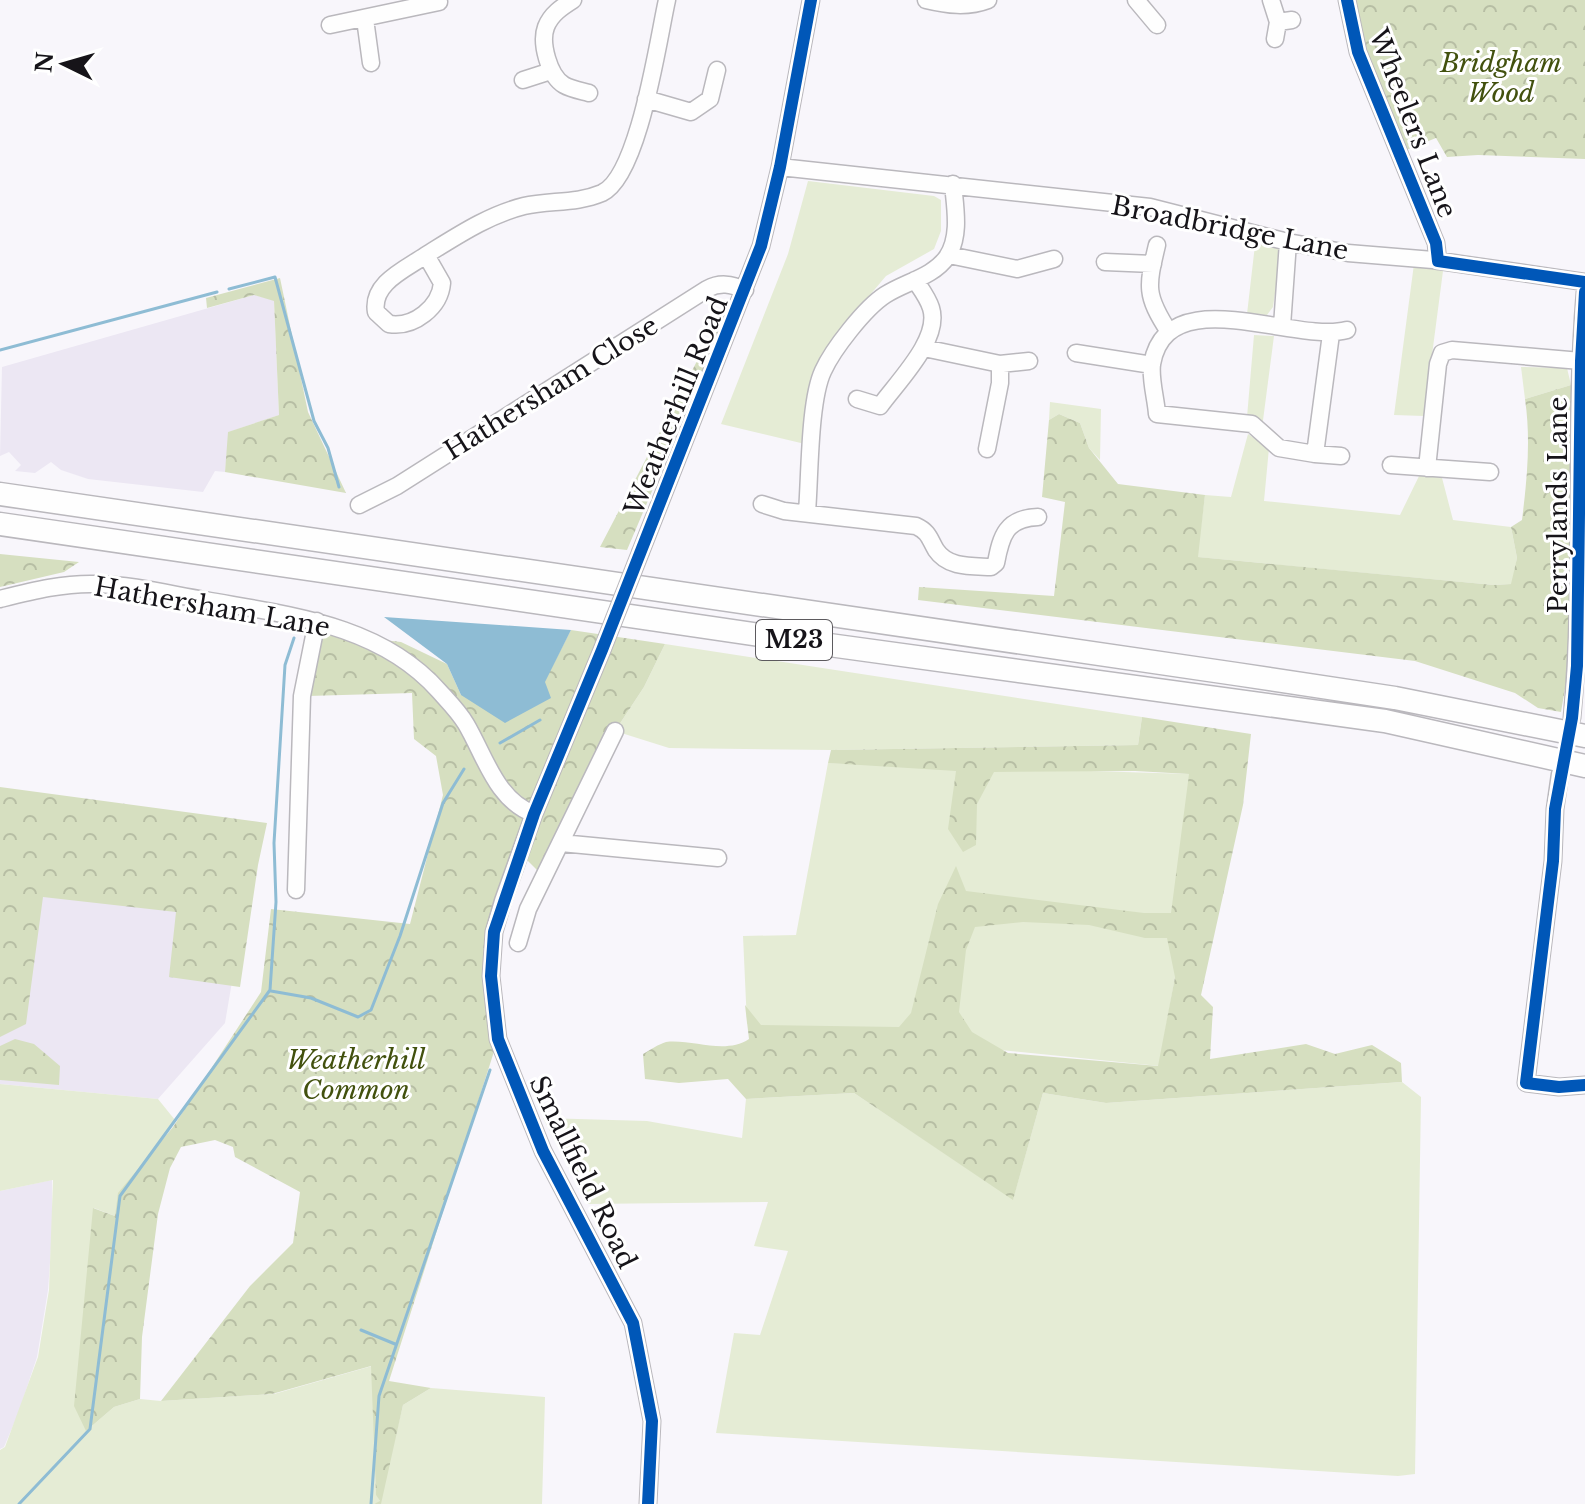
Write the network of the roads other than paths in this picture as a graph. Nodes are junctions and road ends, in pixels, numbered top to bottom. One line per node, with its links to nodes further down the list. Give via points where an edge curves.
1 (573, 0): 17 (street, via 558,9 545,29)
2 (667, 0): 20 (street)
3 (811, 0): 21 (street, Weatherhill Road)
4 (926, 0): 5 (street, via 952,5)
5 (988, 0)
6 (1136, 0): 13 (street)
7 (1271, 0): 14 (street)
8 (1347, 0): 28 (street, Wheelers Lane, via 1355,44 1436,243)
9 (439, 2): 10 (street)
10 (415, 4): 11 (street)
11 (365, 19): 12 (street); 15 (street)
12 (330, 25)
13 (1157, 25)
14 (1282, 27)
15 (371, 63)
16 (717, 70): 20 (street, via 710,99 691,112)
17 (551, 71): 18 (street); 19 (street, via 563,85)
18 (523, 80)
19 (589, 93)
20 (646, 99): 25 (street, via 627,165 605,192 566,203 525,206 476,224)
21 (780, 167): 22 (street, Broadbridge Lane); 33 (street, Weatherhill Road)
22 (953, 184): 23 (street, Broadbridge Lane, via 1150,207); 26 (street, via 956,235)
23 (1288, 242): 28 (street, Broadbridge Lane); 35 (street)
24 (1157, 245): 30 (street)
25 (426, 255): 25 (street, via 442,283 438,300 407,323 389,324 376,312 376,294)
26 (949, 255): 27 (street, via 1017,269); 31 (street)
27 (1054, 259)
28 (1438, 261): 32 (street, Broadbridge Lane)
29 (1105, 262): 30 (street)
30 (1153, 264): 36 (street, via 1149,292)
31 (915, 280): 37 (street, via 932,311 932,332); 53 (street, via 872,305 823,371 816,395)
32 (1585, 282)
33 (745, 290): 52 (street, Hathersham Close, via 725,283 707,289); 62 (street, Weatherhill Road, bridge)
34 (1585, 292): 40 (street, Perrylands Lane)
35 (1282, 326): 36 (street, via 1194,319); 45 (street, via 1339,332)
36 (1169, 332): 42 (street)
37 (924, 348): 41 (street); 43 (street, via 880,406)
38 (1076, 353): 42 (street, via 1103,351)
39 (1029, 361): 41 (street)
40 (1581, 361): 48 (street, via 1442,353); 58 (street, Perrylands Lane)
41 (1000, 364): 44 (street)
42 (1152, 365): 45 (street, via 1157,414 1252,424 1279,448)
43 (857, 399)
44 (987, 449)
45 (1315, 454): 46 (street)
46 (1341, 456)
47 (1391, 465): 48 (street)
48 (1427, 468): 49 (street)
49 (1490, 472)
50 (0, 494): 58 (highway, M23)
51 (762, 504): 53 (street)
52 (359, 505)
53 (807, 512): 54 (street, via 916,526 926,530 946,560 991,567 1010,526)
54 (1038, 517)
55 (0, 524): 60 (highway, M23, via 1385,721)
56 (0, 599): 57 (street, Hathersham Lane, via 97,584)
57 (317, 621): 62 (street, Hathersham Lane, via 360,635 416,669 465,722 506,794); 65 (street, via 302,696)
58 (1579, 727)
59 (615, 731): 63 (street)
60 (1585, 766)
61 (1560, 774): 69 (street, via 1526,1083)
62 (534, 814): 66 (street, Smallfield Road)
63 (561, 843): 64 (street); 67 (street)
64 (718, 858)
65 (296, 890)
66 (503, 901): 67 (street); 70 (street, Smallfield Road, via 491,976 498,1039 543,1151 633,1323 652,1421)
67 (528, 909): 68 (street)
68 (518, 943)
69 (1585, 1085)
70 (648, 1504)

